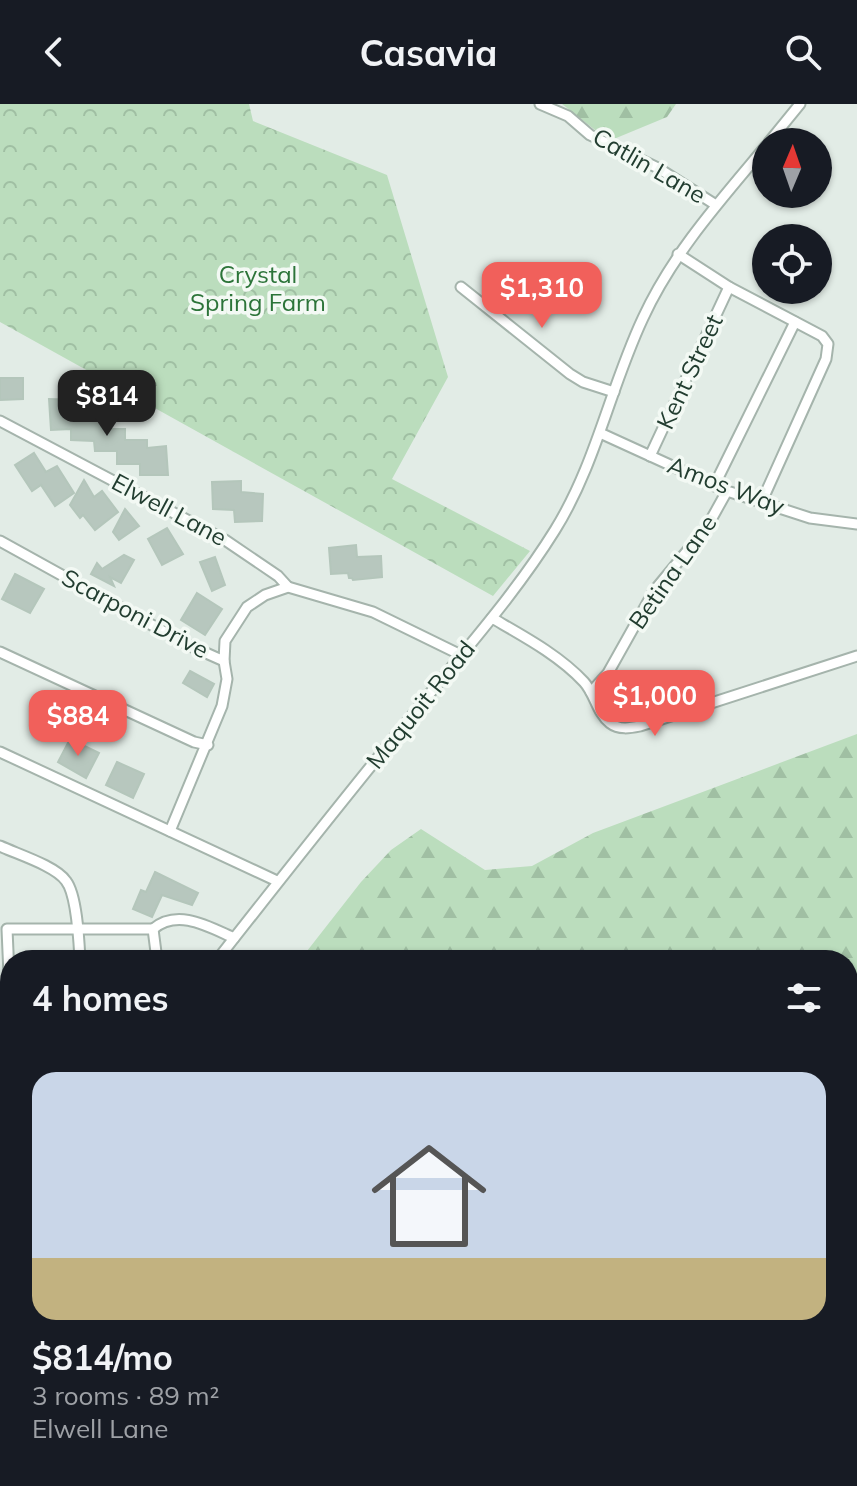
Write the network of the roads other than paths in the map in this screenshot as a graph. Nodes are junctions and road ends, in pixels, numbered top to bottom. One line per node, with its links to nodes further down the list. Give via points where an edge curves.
1 (540, 104): 5 (street, Catlin Lane)
2 (800, 104): 3 (street, Maquoit Road)
3 (781, 128)
4 (752, 163): 5 (street, Maquoit Road)
5 (716, 205): 6 (street, Maquoit Road)
6 (678, 254): 8 (street); 10 (street, Maquoit Road, via 641,322)
7 (461, 287): 10 (street, via 570,374)
8 (729, 287): 9 (street); 13 (street, Kent Street)
9 (795, 322): 14 (street); 16 (street, via 822,336 828,349)
10 (614, 392): 12 (street, Maquoit Road)
11 (0, 421): 19 (street, Elwell Lane, via 225,540)
12 (600, 433): 13 (street, Amos Way); 20 (street, Maquoit Road, via 557,527)
13 (650, 456): 14 (street, Amos Way)
14 (714, 486): 15 (street, Amos Way)
15 (727, 491): 16 (street, Amos Way); 25 (street, Betina Lane, via 707,527 654,591 608,673)
16 (762, 501): 17 (street, Amos Way, via 810,518)
17 (857, 524)
18 (0, 541): 24 (street, Scarponi Drive)
19 (288, 587): 22 (street, via 373,612); 24 (street, Scarponi Drive, via 247,607 225,641)
20 (492, 618): 22 (street, Maquoit Road); 25 (street, via 574,671)
21 (0, 652): 26 (street)
22 (461, 655): 30 (street, Maquoit Road)
23 (857, 656): 25 (street, via 629,728 608,722)
24 (224, 661): 26 (street, via 226,693)
25 (591, 692)
26 (208, 745): 28 (street)
27 (0, 752): 28 (street)
28 (170, 831): 30 (street)
29 (0, 846): 31 (street, via 66,880)
30 (277, 881): 34 (street, Maquoit Road)
31 (76, 928): 32 (street); 33 (street); 36 (street)
32 (3, 929): 35 (street)
33 (153, 929): 34 (street, via 167,920 186,919); 37 (street)
34 (234, 938): 38 (street, Maquoit Road)
35 (5, 950)
36 (79, 950)
37 (156, 950)
38 (225, 950)

